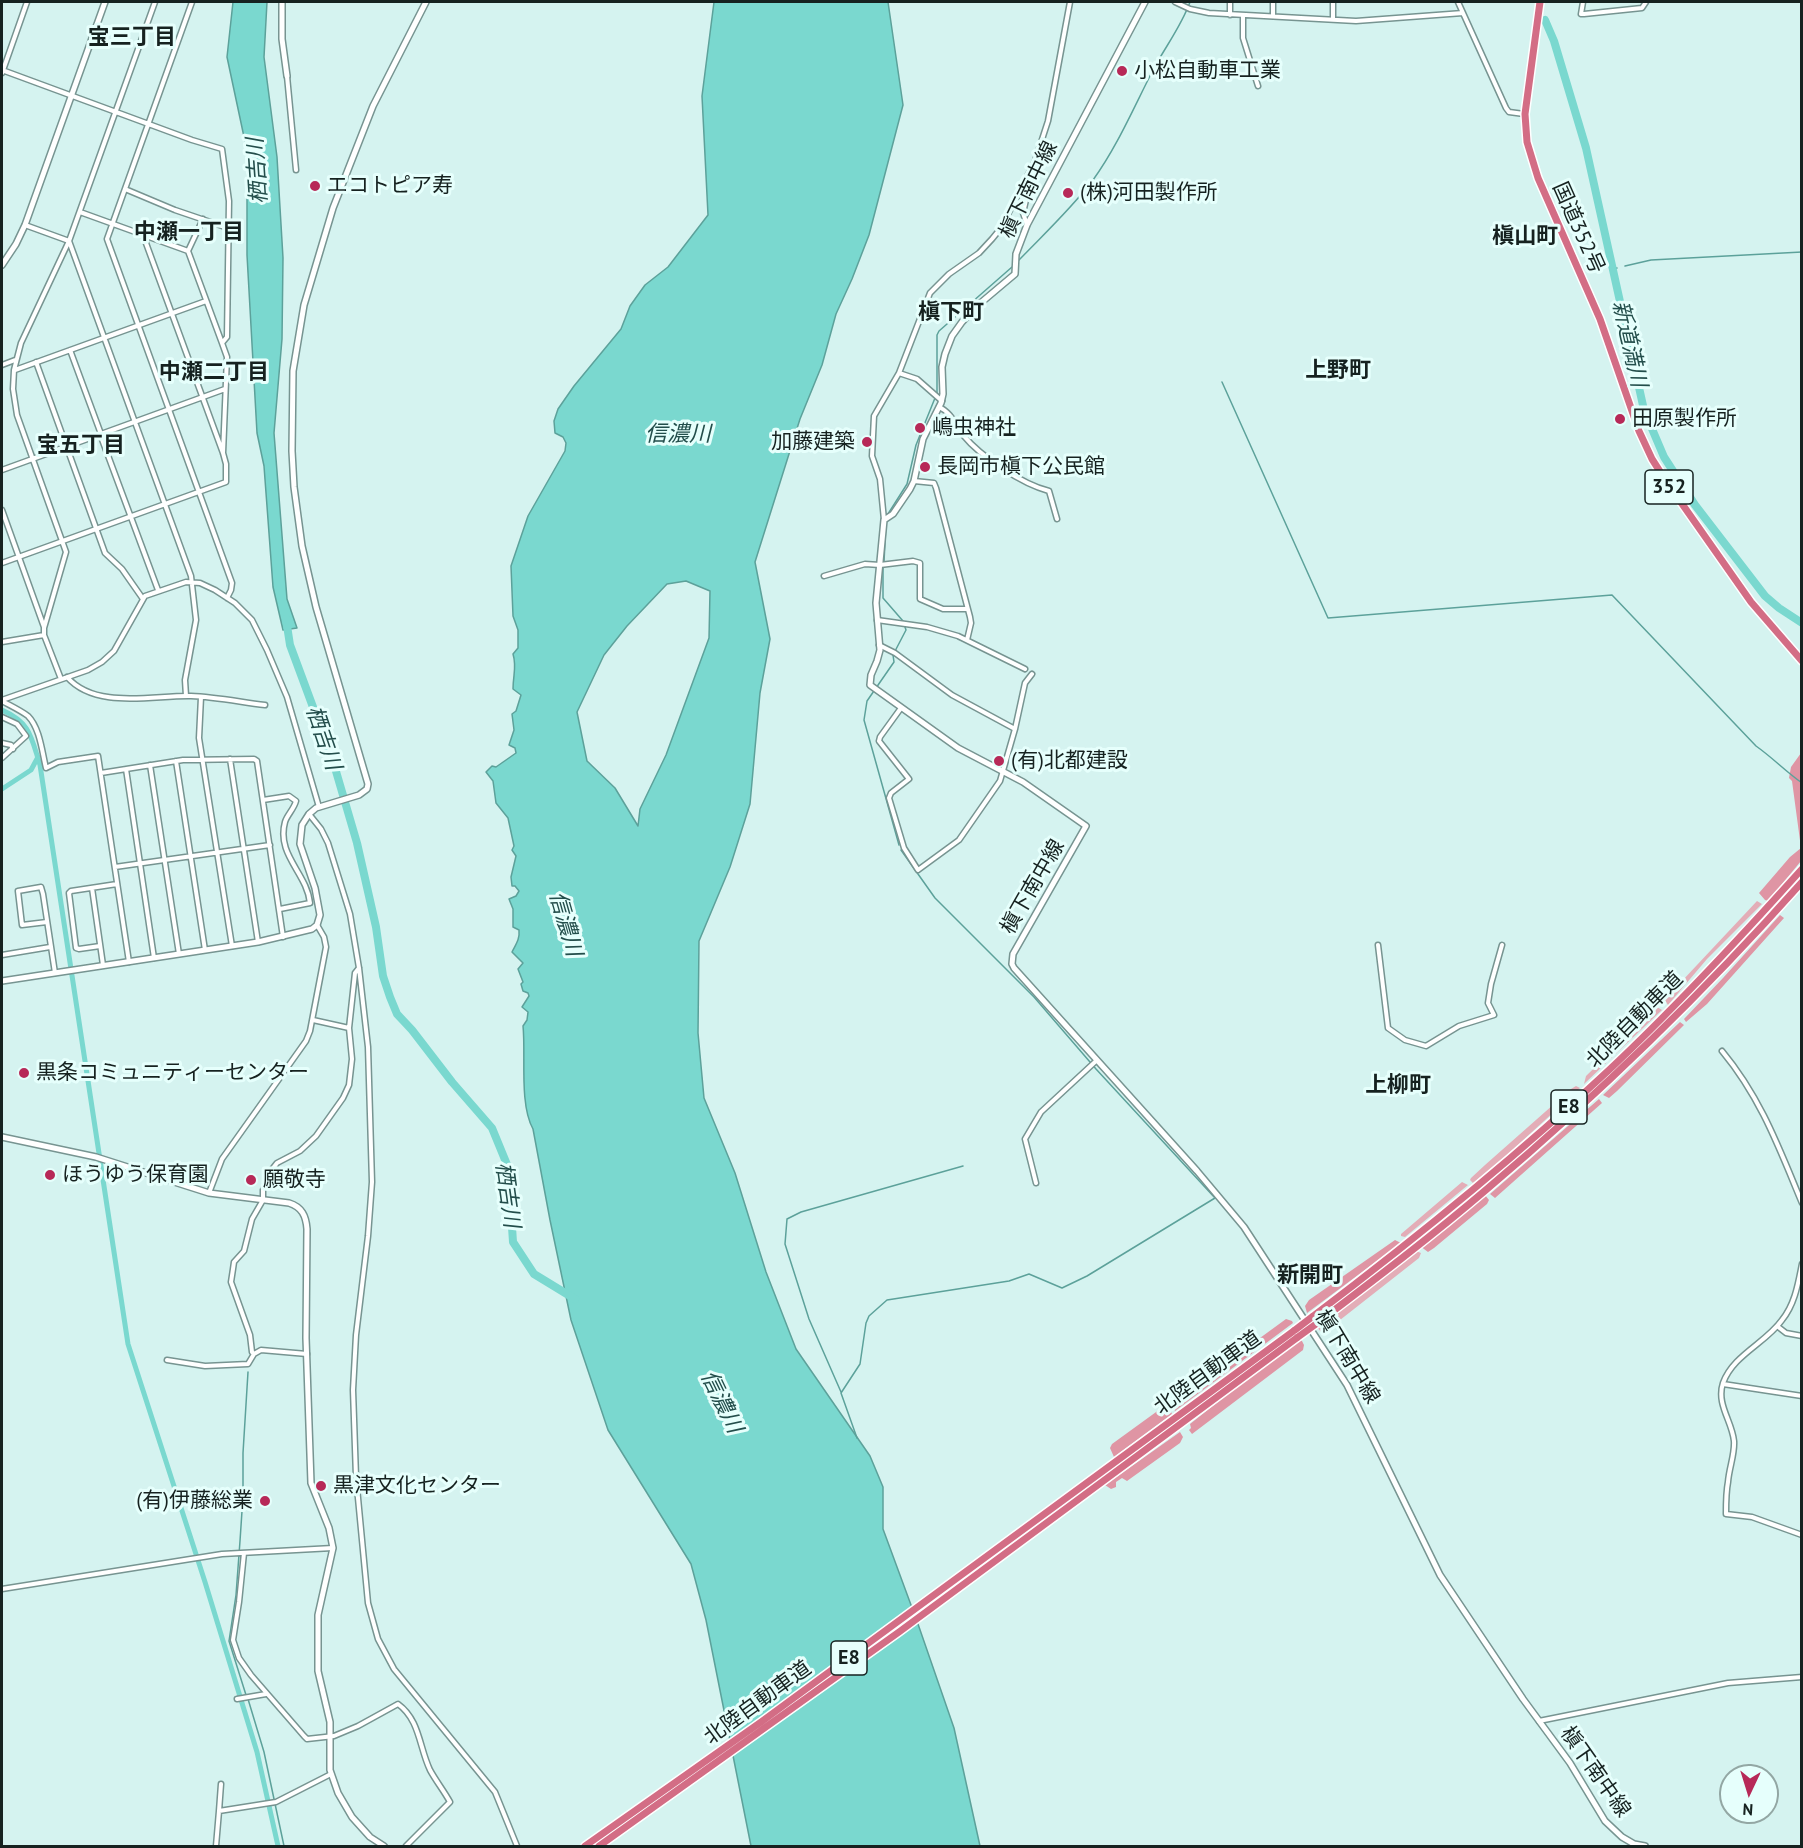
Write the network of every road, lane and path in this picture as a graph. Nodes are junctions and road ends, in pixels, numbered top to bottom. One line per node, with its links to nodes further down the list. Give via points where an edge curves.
1 (27, 2): 23 (street)
2 (105, 2): 26 (street)
3 (156, 2): 27 (street)
4 (192, 2): 29 (street)
5 (282, 2): 24 (street)
6 (426, 2): 110 (street, via 373,106 337,199 304,305 293,371 292,451 302,546 324,636 368,779 367,789 359,795)
7 (1070, 2): 30 (street, via 1048,121)
8 (1145, 2): 37 (street, 槇下南中線)
9 (1174, 2): 17 (street)
10 (1230, 2): 19 (street)
11 (1274, 2): 21 (street)
12 (1333, 2): 22 (street)
13 (1458, 2): 18 (street)
14 (1540, 2): 28 (highway, 国道352号 / 352)
15 (1583, 2): 16 (street, via 1581,14 1642,8)
16 (1646, 2)
17 (1182, 3): 19 (street, via 1202,12)
18 (1463, 14): 22 (street); 28 (street, via 1506,108)
19 (1230, 15): 20 (street)
20 (1243, 15): 21 (street); 25 (street, via 1243,38)
21 (1273, 16): 22 (street)
22 (1334, 20)
23 (2, 71): 26 (street)
24 (287, 76): 31 (street)
25 (1258, 86)
26 (71, 95): 27 (street); 36 (street)
27 (116, 112): 29 (street); 33 (street)
28 (1525, 114): 88 (highway, 国道352号 / 352, via 1527,142 1538,178 1600,319 1646,446 1751,602)
29 (148, 123): 32 (street); 38 (street, via 222,149 228,187)
30 (1035, 161): 37 (street, via 1023,213); 53 (street, via 992,239 930,293)
31 (296, 171)
32 (125, 189): 34 (street); 35 (street)
33 (80, 212): 35 (street); 40 (street)
34 (203, 219): 38 (street); 41 (street)
35 (112, 224): 39 (street); 45 (street, via 108,242)
36 (25, 225): 40 (street); 42 (street)
37 (1027, 225): 56 (street, 槇下南中線, via 1016,254 1015,274 977,306 952,336 942,367 944,394)
38 (228, 228): 47 (street, via 227,337)
39 (143, 235): 41 (street); 44 (street)
40 (69, 241): 46 (street); 49 (street)
41 (188, 251): 43 (street)
42 (2, 265)
43 (206, 301): 44 (street); 47 (street)
44 (172, 313): 45 (street); 55 (street)
45 (138, 325): 46 (street); 57 (street)
46 (105, 338): 48 (street); 58 (street)
47 (222, 343): 54 (street, via 227,357)
48 (70, 350): 50 (street); 59 (street)
49 (16, 360): 51 (street); 52 (street)
50 (36, 362): 52 (street); 60 (street)
51 (2, 365)
52 (14, 370): 62 (street, via 15,408)
53 (899, 373): 56 (street, via 917,378); 70 (street, via 873,420 873,456 880,479)
54 (225, 389): 55 (street); 61 (street)
55 (203, 397): 57 (street); 61 (street)
56 (940, 404): 64 (street, 槇下南中線, via 923,439); 69 (street, via 981,452 1028,485 1049,491)
57 (168, 410): 58 (street); 65 (street)
58 (135, 422): 59 (street); 66 (street)
59 (100, 434): 60 (street); 68 (street)
60 (67, 446): 62 (street); 71 (street)
61 (223, 453): 65 (street, via 226,482)
62 (33, 458): 63 (street); 72 (street)
63 (2, 470)
64 (914, 481): 70 (street, 槇下南中線, via 893,514); 81 (street, via 934,483)
65 (198, 492): 66 (street); 79 (street, via 232,583)
66 (164, 504): 68 (street); 77 (street)
67 (2, 510): 73 (street)
68 (130, 516): 71 (street); 78 (street)
69 (1057, 519)
70 (884, 520): 75 (street, 槇下南中線)
71 (96, 529): 72 (street); 80 (street, via 105,553)
72 (63, 541): 73 (street); 83 (street, via 66,552)
73 (19, 557): 74 (street); 83 (street)
74 (2, 563)
75 (880, 565): 76 (street, via 860,564); 81 (street, via 920,563 920,599 943,609); 82 (street, 槇下南中線)
76 (824, 576)
77 (191, 582): 78 (street); 79 (street); 93 (street, via 196,620 185,680)
78 (158, 590): 80 (street)
79 (226, 598): 110 (street, via 256,626 267,650 287,697)
80 (143, 599): 91 (street, via 108,657 97,666)
81 (967, 609): 85 (street, via 971,623)
82 (877, 620): 85 (street, via 927,627); 87 (street, 槇下南中線)
83 (44, 628): 84 (street)
84 (44, 635): 86 (street); 92 (street)
85 (967, 640): 89 (street)
86 (2, 642)
87 (879, 645): 96 (street, 槇下南中線, via 870,685); 98 (street, via 952,695)
88 (1802, 661)
89 (1025, 669)
90 (1032, 674): 98 (street, via 1025,683)
91 (67, 677): 92 (street); 93 (street, via 104,697)
92 (61, 679): 108 (street, via 2,700 31,719 46,768 58,762 98,756)
93 (186, 696): 94 (street)
94 (201, 697): 95 (street); 102 (street, via 199,738)
95 (265, 705)
96 (901, 708): 107 (street, 槇下南中線, via 972,758); 107 (street, via 879,741 909,779 889,798 904,848 918,870 965,833)
97 (2, 717): 100 (street, via 17,724 26,736)
98 (1015, 729): 107 (street)
99 (2, 743): 100 (street)
100 (13, 749): 101 (street)
101 (2, 758)
102 (203, 759): 103 (street); 104 (street); 114 (street)
103 (230, 759): 109 (street, via 257,761); 113 (street)
104 (176, 761): 105 (street); 115 (street)
105 (150, 765): 106 (street); 116 (street)
106 (126, 769): 108 (street); 117 (street)
107 (1003, 772): 145 (street, 槇下南中線, via 1086,826 1013,954 1012,964)
108 (101, 773): 118 (street)
109 (263, 800): 112 (street); 123 (street, via 289,796 296,801 285,821 284,843 310,903)
110 (321, 806): 111 (street)
111 (309, 814): 125 (street, via 299,839 316,895); 139 (street, via 332,854 350,914)
112 (270, 845): 113 (street); 123 (street)
113 (243, 849): 114 (street); 127 (street)
114 (217, 852): 115 (street); 131 (street)
115 (191, 856): 116 (street); 133 (street)
116 (165, 860): 117 (street); 134 (street)
117 (140, 864): 118 (street); 136 (street)
118 (115, 867): 121 (street)
119 (1802, 870): 152 (highway, 北陸自動車道 / E8, via 1684,996 1574,1102)
120 (1802, 882): 152 (highway, 北陸自動車道 / E8, via 1674,1017 1563,1123 1452,1218)
121 (117, 884): 122 (street); 137 (street)
122 (92, 888): 130 (street); 130 (street, via 69,893 76,946 80,950)
123 (280, 909): 126 (street)
124 (47, 922): 124 (street, via 22,925 18,891 41,886); 132 (street)
125 (318, 925): 126 (street); 142 (street, via 326,947)
126 (284, 937): 127 (street)
127 (258, 942): 131 (street)
128 (1378, 945): 129 (street, via 1386,1025 1406,1040 1426,1046 1459,1026 1494,1015 1488,1003)
129 (1502, 945)
130 (100, 946): 138 (street)
131 (232, 946): 133 (street)
132 (51, 947): 135 (street); 140 (street)
133 (205, 950): 134 (street)
134 (179, 954): 136 (street)
135 (2, 955)
136 (154, 958): 137 (street)
137 (129, 962): 138 (street)
138 (103, 966): 140 (street)
139 (359, 968): 143 (street, via 355,973); 176 (street, via 370,1076 372,1182 356,1335 353,1433 368,1603 378,1639 394,1669 495,1792)
140 (55, 974): 141 (street)
141 (2, 981)
142 (313, 1020): 143 (street); 148 (street, via 306,1041 222,1159)
143 (349, 1028): 149 (street, via 351,1069 343,1098 310,1142 273,1168)
144 (1722, 1051): 150 (street, via 1757,1100)
145 (1096, 1061): 147 (street, via 1041,1112 1025,1139); 168 (street, 槇下南中線, via 1235,1215 1268,1260 1347,1385 1447,1588)
146 (2, 1137): 148 (street, via 89,1155)
147 (1036, 1183)
148 (209, 1193): 149 (street)
149 (263, 1200): 155 (street, via 252,1220 244,1251 234,1262 231,1282); 156 (street, via 294,1205 306,1221)
150 (1802, 1203)
151 (1802, 1264): 153 (street, via 1794,1299)
152 (1314, 1320): 160 (highway, 北陸自動車道 / E8, bridge)
153 (1778, 1326): 154 (street, via 1786,1333); 158 (street, via 1739,1360)
154 (1802, 1335)
155 (254, 1354): 156 (street, via 272,1350); 157 (street, via 248,1364 206,1366)
156 (307, 1354): 162 (street, via 311,1483)
157 (167, 1360)
158 (1723, 1384): 159 (street); 161 (street, via 1722,1407 1734,1442 1726,1514 1752,1517)
159 (1802, 1396)
160 (1101, 1478): 177 (highway, 北陸自動車道 / E8); 178 (highway, 北陸自動車道 / E8, via 890,1638)
161 (1802, 1535)
162 (333, 1548): 163 (street); 169 (street, via 318,1615 318,1671 330,1717)
163 (244, 1553): 164 (street); 166 (street, via 233,1640 239,1658)
164 (2, 1589)
165 (1802, 1677): 168 (street, via 1728,1683)
166 (266, 1694): 167 (street); 169 (street, via 307,1739)
167 (237, 1699)
168 (1539, 1721): 179 (street, 槇下南中線, via 1605,1821 1622,1837)
169 (330, 1737): 170 (street); 175 (street, via 398,1704 409,1715 431,1772 450,1802)
170 (331, 1774): 172 (street, via 276,1802); 174 (street, via 352,1817)
171 (221, 1784): 172 (street)
172 (219, 1811): 173 (street)
173 (216, 1846)
174 (384, 1846)
175 (406, 1846)
176 (517, 1846)
177 (585, 1846)
178 (599, 1846)
179 (1645, 1846)

